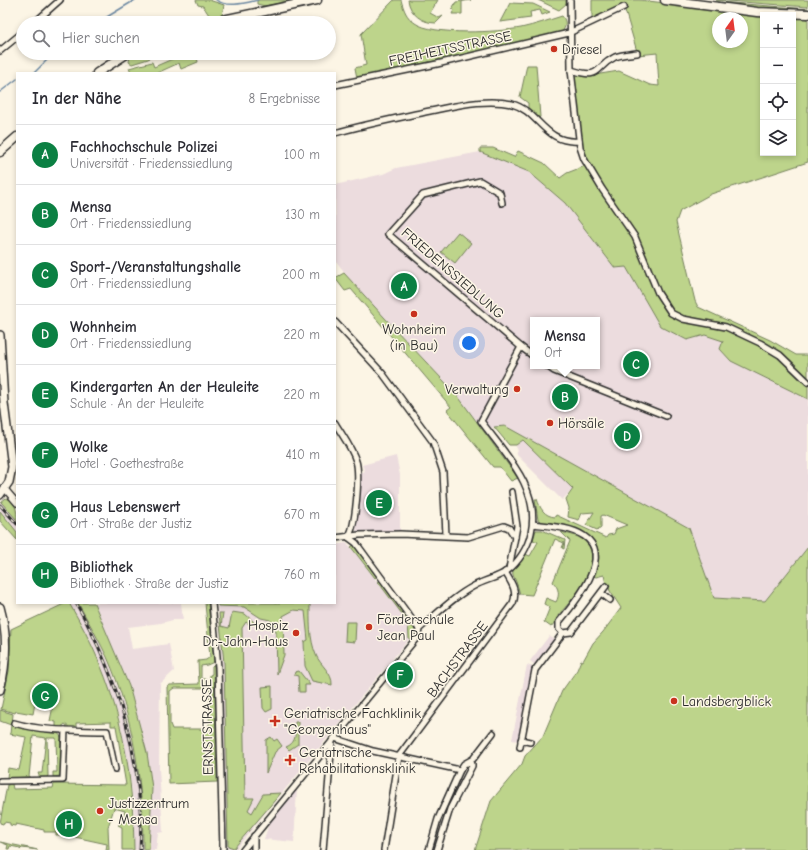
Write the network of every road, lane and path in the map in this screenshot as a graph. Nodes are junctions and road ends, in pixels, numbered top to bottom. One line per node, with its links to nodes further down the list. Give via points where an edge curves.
1 (60, 0): 7 (street)
2 (317, 0): 8 (main road)
3 (570, 0): 9 (street)
4 (664, 0): 6 (main road, via 757,12)
5 (624, 7): 9 (street, FREIHEITSSTRASSE)
6 (808, 14)
7 (42, 16)
8 (242, 16)
9 (569, 33): 14 (street); 16 (street, FREIHEITSSTRASSE)
10 (16, 38): 11 (street)
11 (0, 51)
12 (637, 53): 14 (street, via 614,58 595,73 586,74)
13 (117, 60): 15 (main road)
14 (571, 70): 19 (street)
15 (99, 72)
16 (336, 85)
17 (336, 133): 19 (street, via 462,105 501,103 523,109 554,136 568,141)
18 (16, 138): 20 (main road)
19 (579, 141): 27 (street, via 584,159 635,237 658,293 671,313 683,319 726,328 760,343 780,355)
20 (0, 152)
21 (502, 203): 24 (street, FRIEDENSSIEDLUNG, via 500,193 480,181 423,195 388,234)
22 (336, 323): 35 (street, via 383,374 433,442 443,472)
23 (0, 334): 30 (main road, via 4,403 12,466)
24 (521, 348): 25 (street, FRIEDENSSIEDLUNG); 34 (street, via 481,421 527,486 533,504)
25 (530, 354)
26 (551, 369): 28 (street)
27 (808, 382)
28 (666, 416)
29 (336, 425): 36 (street, via 354,456 358,470 353,527)
30 (5, 489): 32 (main road); 33 (street)
31 (512, 492): 37 (street, via 517,526)
32 (0, 495)
33 (16, 502)
34 (533, 524): 39 (street, via 527,547); 46 (street, via 582,534 592,544 594,551 595,562 591,575 577,600 559,622 559,629)
35 (446, 535): 36 (street, via 393,534); 37 (street, via 475,536 504,526 509,528)
36 (348, 537): 38 (street); 45 (street, via 356,543)
37 (515, 537): 39 (street)
38 (336, 538)
39 (507, 571): 45 (street, via 454,598); 55 (street, BACHSTRASSE, via 514,588 513,603)
40 (606, 586): 41 (street)
41 (601, 593): 42 (street); 46 (street, via 571,632)
42 (610, 600)
43 (212, 604): 61 (street, ERNSTSTRASSE, via 218,667)
44 (0, 607): 47 (main road, via 6,644)
45 (419, 629): 51 (street, via 418,636)
46 (563, 633): 52 (street, via 535,670)
47 (0, 690)
48 (14, 723): 49 (street)
49 (65, 730): 57 (street, via 107,731); 59 (street, via 63,780)
50 (493, 733): 56 (street)
51 (333, 739): 55 (street); 60 (street); 64 (street)
52 (521, 740): 53 (street); 54 (street)
53 (530, 742)
54 (520, 747)
55 (399, 756): 58 (street); 65 (street, BACHSTRASSE)
56 (467, 763): 58 (street); 67 (street, via 472,766 450,809)
57 (115, 769)
58 (460, 770): 66 (street, via 438,819)
59 (0, 781)
60 (254, 836): 62 (street); 63 (street)
61 (223, 850)
62 (243, 850)
63 (254, 850)
64 (323, 850)
65 (384, 850)
66 (429, 850)
67 (437, 850)

